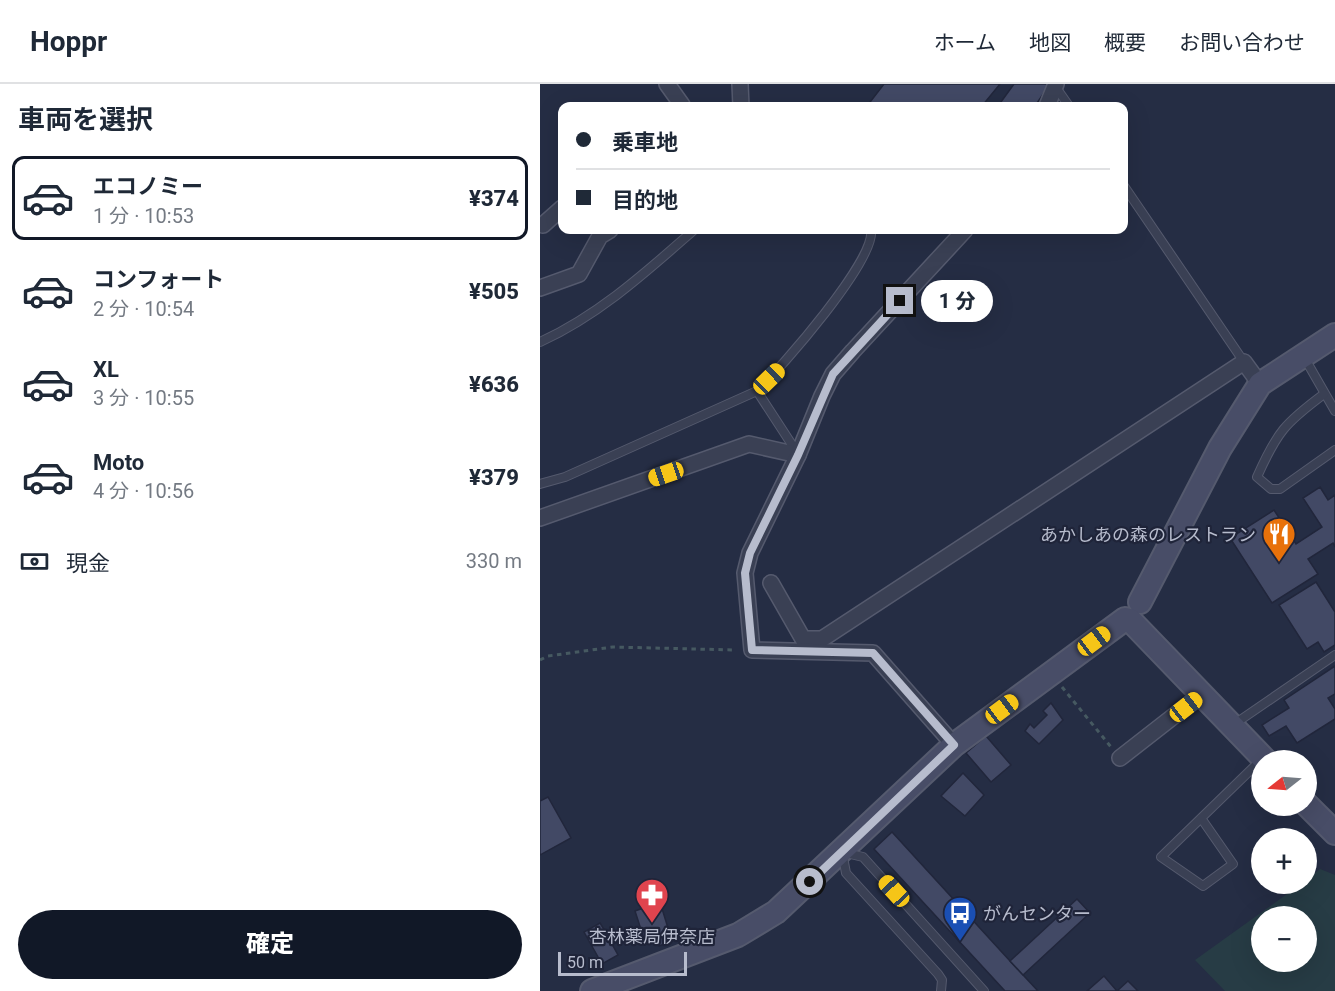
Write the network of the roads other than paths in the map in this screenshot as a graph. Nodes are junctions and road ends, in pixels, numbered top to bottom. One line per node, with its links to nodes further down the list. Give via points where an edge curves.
1 (668, 84): 4 (street)
2 (740, 84): 5 (street)
3 (1056, 85): 6 (street); 7 (lane)
4 (680, 102)
5 (741, 102)
6 (1049, 102)
7 (1067, 102)
8 (1128, 192): 19 (lane)
9 (558, 212): 10 (street)
10 (543, 225)
11 (603, 234): 15 (street, via 579,274)
12 (689, 234): 17 (lane, via 590,316)
13 (872, 234): 21 (lane, via 865,257 798,347)
14 (960, 234): 25 (street, via 833,374)
15 (540, 288)
16 (1335, 335): 18 (street)
17 (540, 342)
18 (1304, 356): 20 (street); 22 (lane)
19 (1244, 362): 20 (street); 28 (street, via 822,639 803,639)
20 (1260, 384): 29 (street, via 1220,448)
21 (757, 391): 25 (lane); 26 (lane, via 565,477)
22 (1324, 394): 23 (lane); 24 (lane, via 1290,419 1272,442 1257,477 1271,489 1280,489)
23 (1335, 411)
24 (1335, 450)
25 (798, 455): 27 (street, via 749,444); 33 (street, via 750,553 745,573 752,650 873,653)
26 (540, 484)
27 (540, 518)
28 (771, 583)
29 (1140, 602)
30 (1335, 655): 32 (lane)
31 (1202, 694): 32 (street); 33 (street, via 1130,620 1119,621); 35 (street)
32 (1232, 726): 34 (street)
33 (954, 745): 40 (street)
34 (1255, 750)
35 (1120, 758)
36 (1251, 771): 38 (lane)
37 (1317, 815): 39 (street)
38 (1201, 818): 38 (lane, via 1161,856 1203,886 1233,864)
39 (1335, 833)
40 (842, 852): 41 (street, via 758,924); 42 (lane, via 846,873 938,974); 43 (lane, via 863,857)
41 (592, 991)
42 (941, 991)
43 (984, 991)

